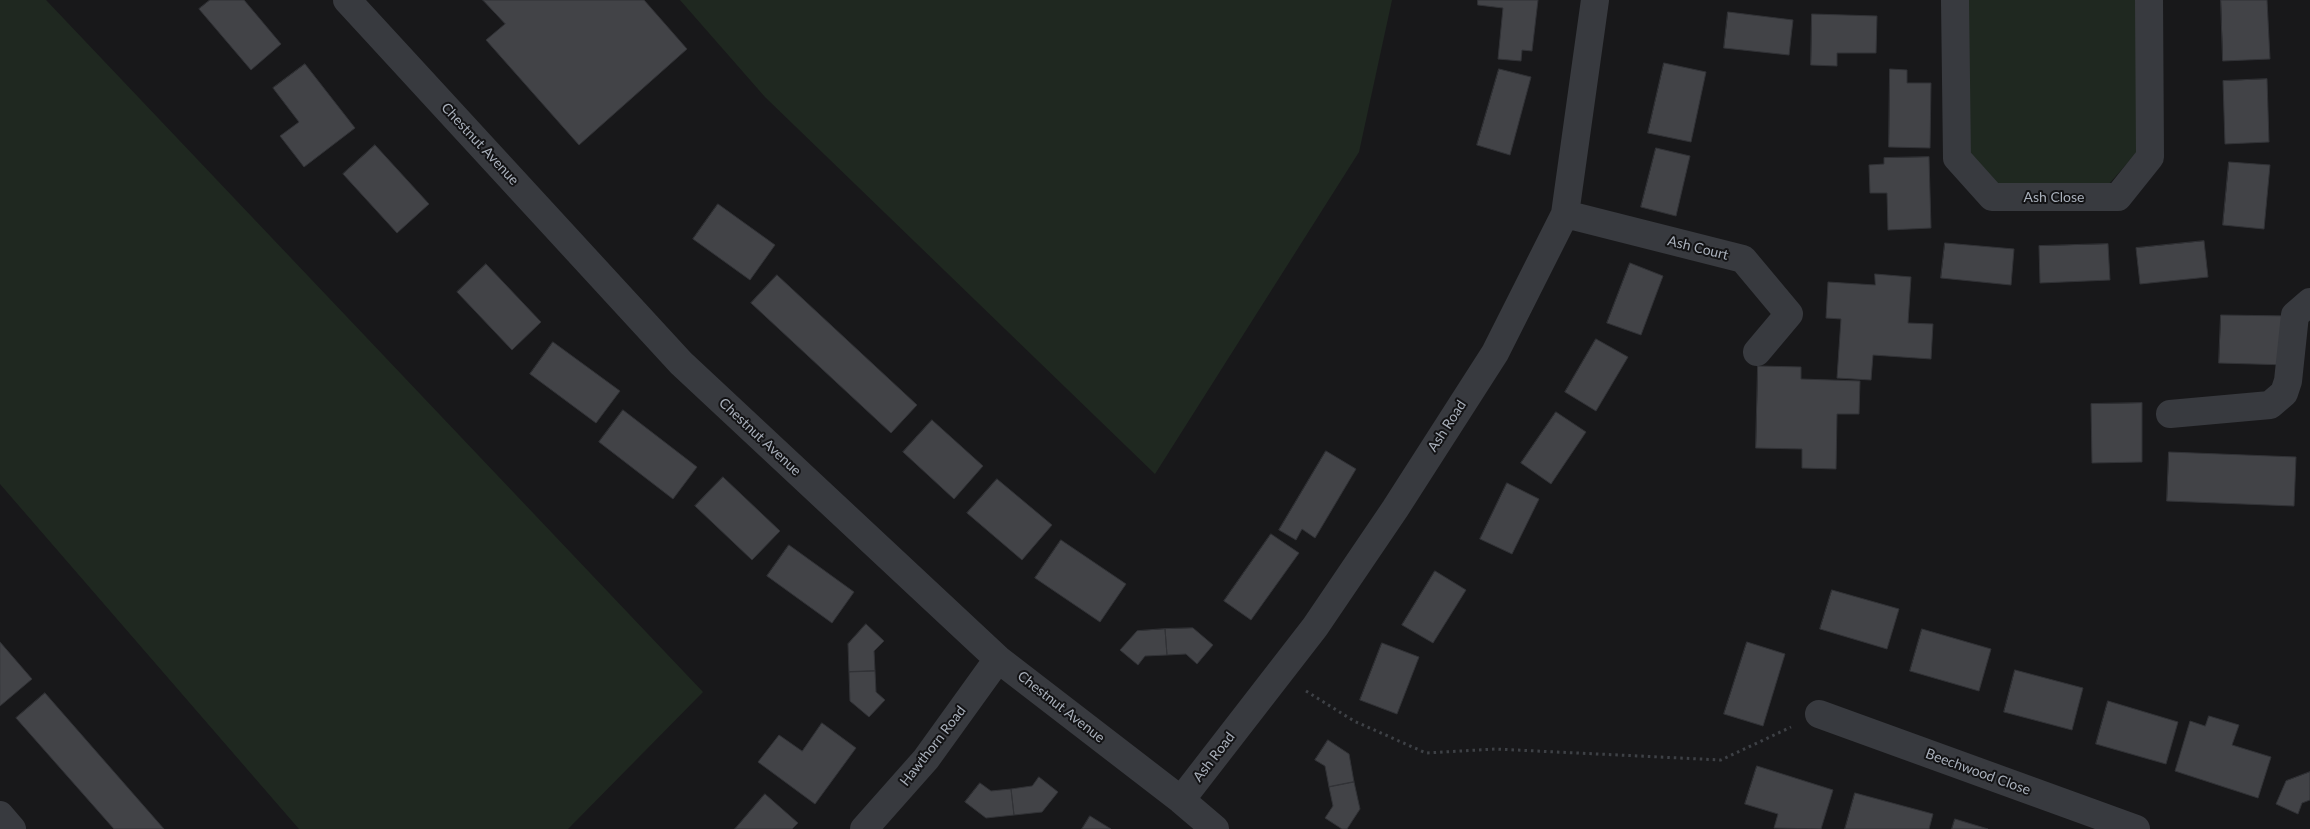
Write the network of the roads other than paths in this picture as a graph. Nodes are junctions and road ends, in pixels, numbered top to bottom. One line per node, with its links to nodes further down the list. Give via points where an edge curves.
1 (347, 0): 9 (street, Chestnut Avenue, via 681,363)
2 (1595, 0): 5 (street, Ash Road)
3 (1955, 0): 4 (street, Ash Close, via 1957,158 1992,197 2118,197 2150,157)
4 (2149, 0)
5 (1565, 214): 7 (street, Ash Court, via 1743,259 1789,314); 11 (street, Ash Road, via 1495,353 1395,509 1315,627)
6 (2310, 302): 8 (street, via 2294,315 2288,381 2284,393 2270,405)
7 (1757, 352)
8 (2170, 414)
9 (998, 659): 11 (street, Chestnut Avenue); 12 (street, Hawthorn Road, via 926,759)
10 (1819, 714): 14 (street, Beechwood Close)
11 (1181, 800): 13 (street, Chestnut Avenue)
12 (864, 829)
13 (1215, 829)
14 (2136, 829)

